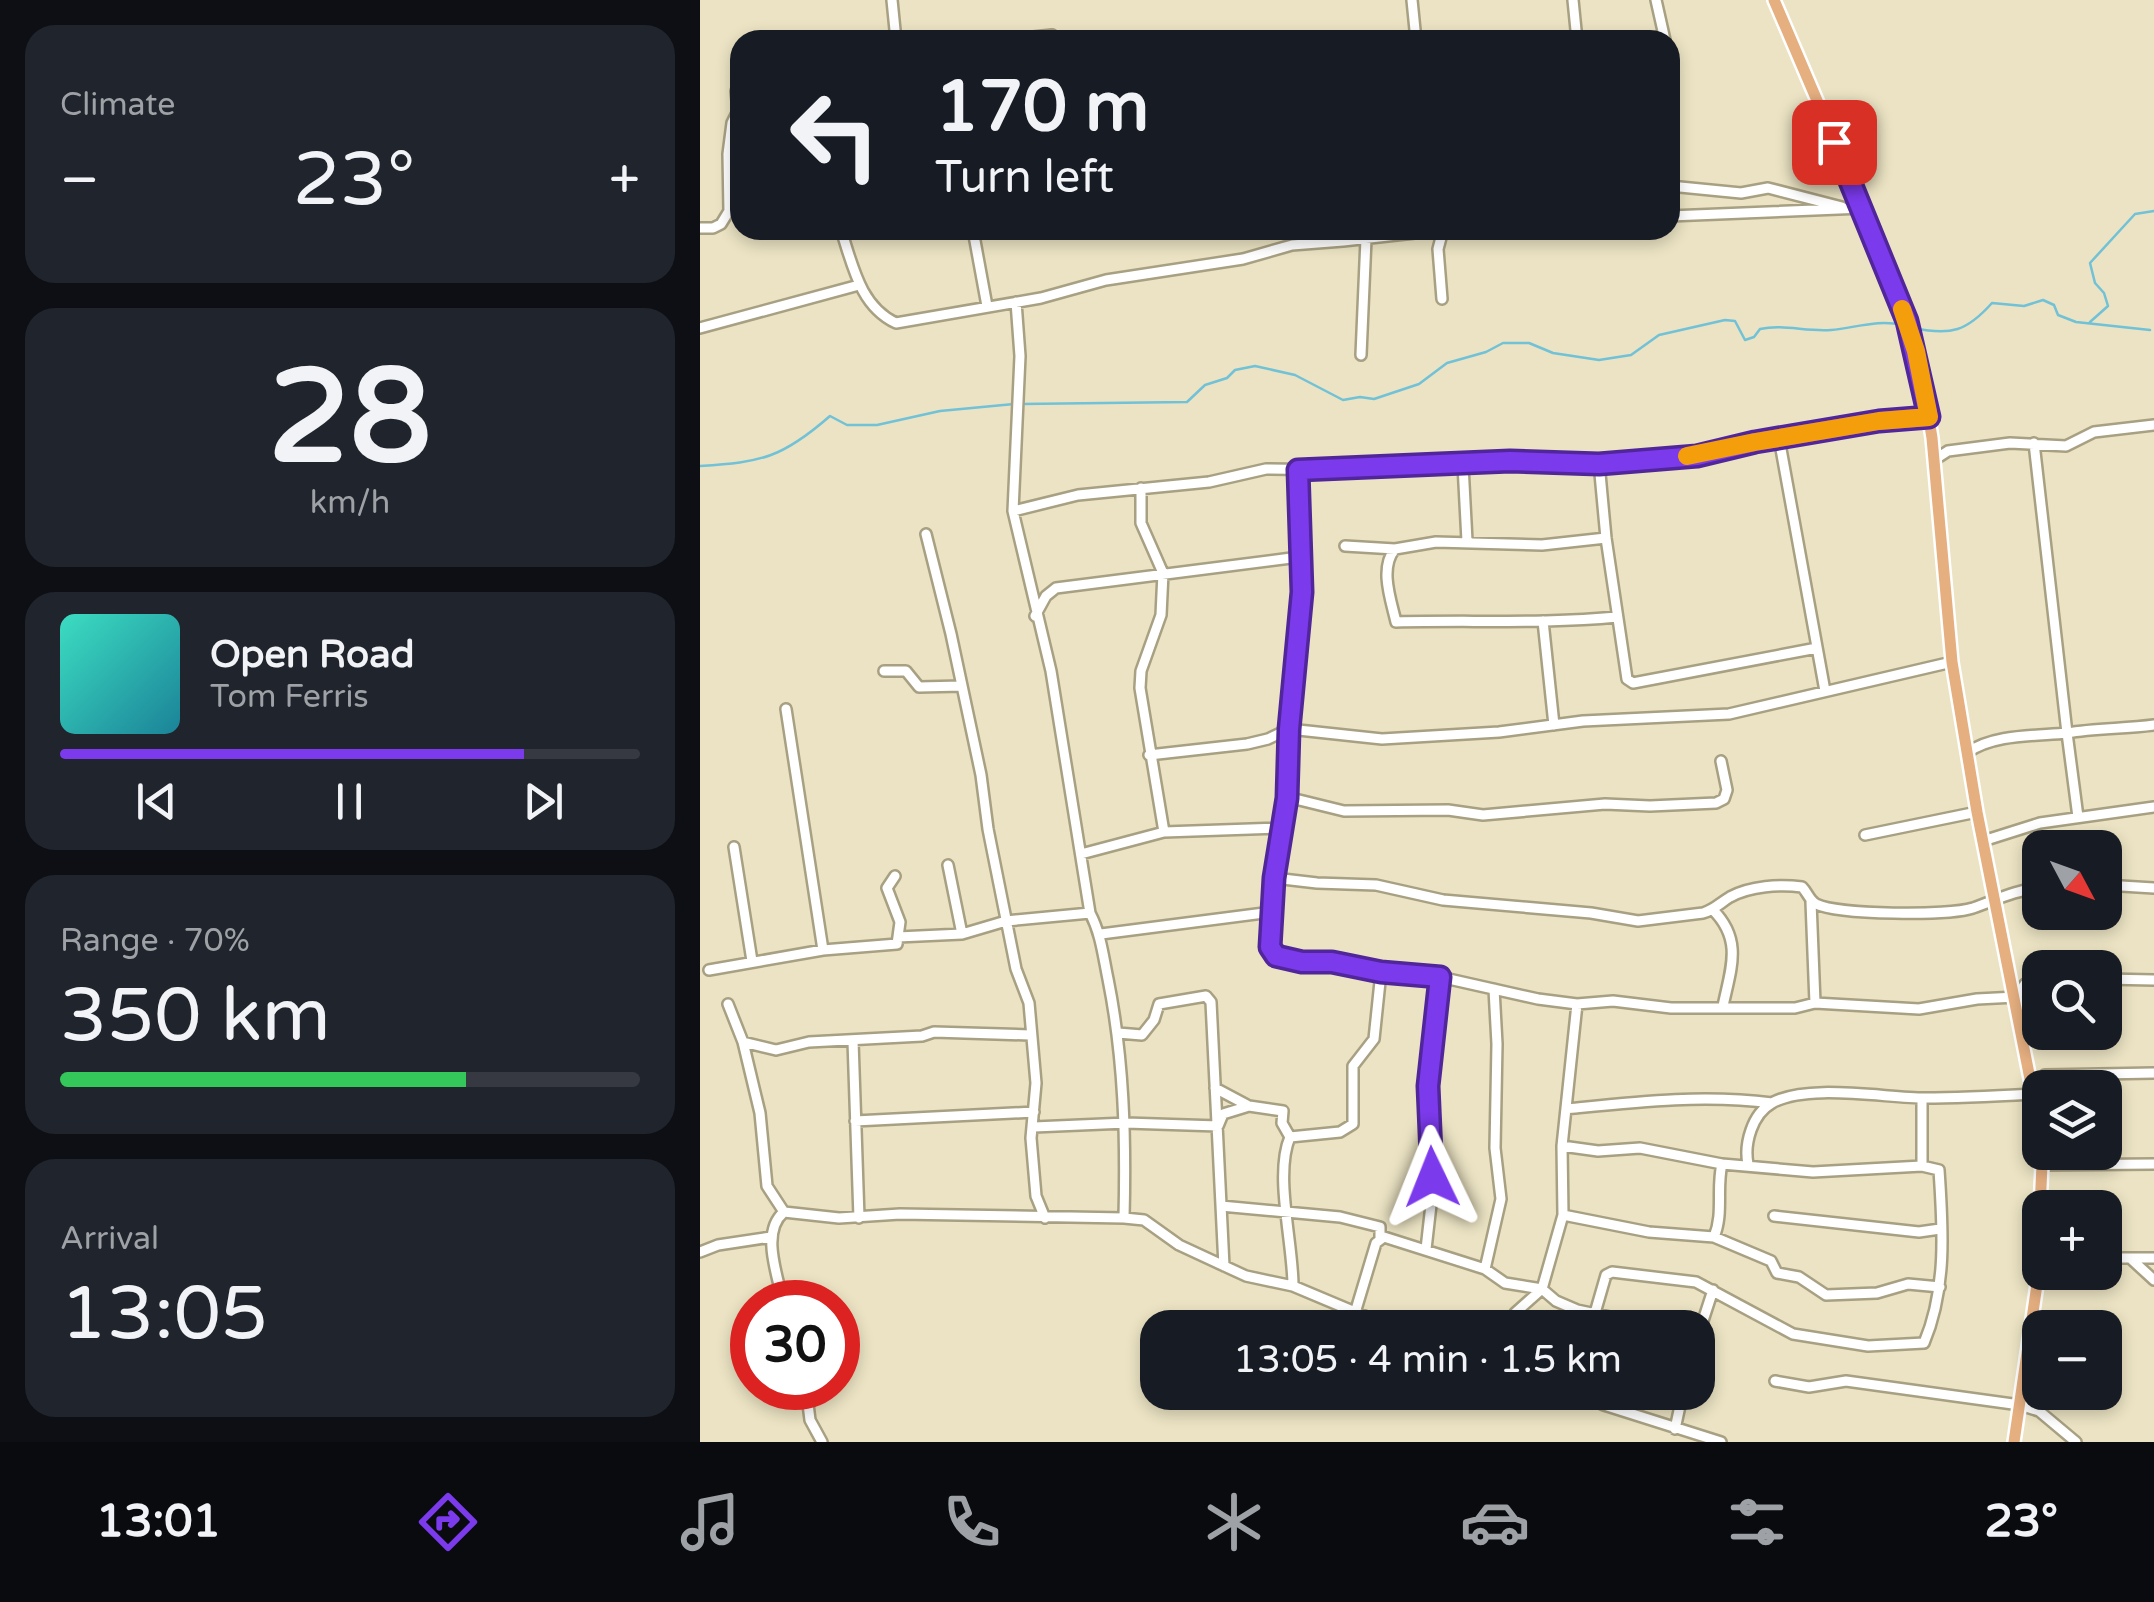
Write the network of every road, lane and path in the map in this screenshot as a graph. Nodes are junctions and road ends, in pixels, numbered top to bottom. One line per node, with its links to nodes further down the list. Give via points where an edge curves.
1 (892, 0): 6 (street)
2 (1412, 0): 7 (street)
3 (1573, 0): 8 (street)
4 (1656, 0): 9 (street)
5 (1774, 0): 13 (main road)
6 (895, 30)
7 (1415, 30)
8 (1577, 30)
9 (1663, 30)
10 (730, 139): 11 (street)
11 (728, 180): 15 (street, via 726,218)
12 (1680, 187): 13 (street, via 1768,188)
13 (1856, 209): 14 (street); 27 (main road, via 1907,321)
14 (1680, 216)
15 (700, 228)
16 (845, 240): 21 (street)
17 (975, 240): 24 (street)
18 (1320, 240): 23 (street)
19 (1366, 240): 26 (street)
20 (1440, 240): 22 (street)
21 (859, 286): 24 (street, via 878,315 896,323); 25 (street)
22 (1442, 299)
23 (1016, 302): 24 (street); 38 (street)
24 (987, 306)
25 (700, 328)
26 (1360, 355)
27 (1929, 417): 29 (street); 30 (main road)
28 (2154, 425): 31 (street, via 2094,432 2066,446)
29 (1779, 438): 34 (street, via 1707,454); 49 (street)
30 (1932, 438): 32 (street); 33 (main road)
31 (2034, 443): 32 (street); 58 (street)
32 (1948, 451): 33 (street)
33 (1934, 460): 50 (main road)
34 (1599, 464): 35 (street); 40 (street)
35 (1464, 465): 36 (street); 41 (street)
36 (1298, 470): 37 (street); 44 (street)
37 (1142, 488): 38 (street, via 1078,494); 45 (street, via 1141,523)
38 (1013, 511): 46 (street)
39 (926, 534): 52 (street)
40 (1606, 538): 41 (street, via 1542,545); 47 (street)
41 (1467, 541): 43 (street)
42 (1345, 546): 43 (street)
43 (1395, 550): 48 (street, via 1388,592 1396,622)
44 (1299, 557): 45 (street); 57 (street, via 1302,592)
45 (1164, 573): 46 (street, via 1056,588); 60 (street, via 1161,614 1141,672)
46 (1036, 616): 71 (street)
47 (1617, 617): 48 (street); 49 (street, via 1625,673 1633,682)
48 (1543, 621): 55 (street)
49 (1817, 648): 53 (street)
50 (1952, 662): 53 (street); 59 (main road)
51 (884, 671): 52 (street, via 906,671 919,688)
52 (962, 686): 83 (street, via 986,772 988,830)
53 (1825, 691): 55 (street, via 1729,714)
54 (786, 710): 87 (street)
55 (1554, 725): 57 (street, via 1382,739)
56 (2154, 725): 58 (street)
57 (1289, 729): 60 (street, via 1268,740); 62 (street)
58 (2067, 734): 59 (street, via 1976,746); 65 (street)
59 (1967, 754): 64 (main road)
60 (1149, 756): 67 (street)
61 (1722, 761): 62 (street, via 1727,790 1716,802 1483,816 1344,810)
62 (1287, 798): 66 (street)
63 (2154, 807): 65 (street)
64 (1978, 812): 68 (street); 69 (main road)
65 (2078, 817): 69 (street)
66 (1282, 828): 67 (street); 74 (street)
67 (1164, 832): 71 (street)
68 (1865, 835)
69 (1983, 841): 78 (main road)
70 (734, 847): 88 (street)
71 (1081, 854): 81 (street)
72 (948, 865): 84 (street)
73 (895, 876): 86 (street, via 887,888 900,922)
74 (1274, 878): 80 (street, via 1376,884 1443,900 1638,921); 82 (street)
75 (2122, 887): 76 (street)
76 (2154, 888)
77 (2022, 892): 78 (street)
78 (1994, 898): 79 (street, via 1964,909 1878,912); 96 (main road)
79 (1811, 902): 80 (street, via 1802,887 1764,888); 97 (street)
80 (1712, 910): 100 (street, via 1729,929 1733,949)
81 (1090, 912): 83 (street); 85 (street)
82 (1272, 912): 85 (street); 90 (street, via 1270,947 1276,956)
83 (1006, 921): 84 (street); 102 (street, via 1029,1003)
84 (962, 934): 86 (street)
85 (1101, 934): 101 (street)
86 (898, 937): 87 (street, via 897,944)
87 (823, 950): 88 (street)
88 (752, 961): 89 (street)
89 (709, 970)
90 (1381, 972): 91 (street); 119 (street, via 1374,1039 1353,1066 1352,1124 1340,1132)
91 (1440, 977): 95 (street); 138 (street, via 1428,1086 1432,1196)
92 (2122, 979): 93 (street)
93 (2154, 980)
94 (2022, 989): 96 (street)
95 (1494, 990): 99 (street); 144 (street, via 1501,1199)
96 (2016, 998): 97 (street, via 1919,1008); 105 (main road)
97 (1815, 1003): 100 (street)
98 (728, 1004): 103 (street)
99 (1577, 1004): 100 (street); 113 (street)
100 (1724, 1006)
101 (1118, 1033): 108 (street, via 1142,1034 1159,1004 1206,996); 116 (street)
102 (1030, 1035): 104 (street, via 934,1032); 114 (street)
103 (743, 1042): 104 (street, via 776,1050); 127 (street, via 760,1112 767,1186)
104 (853, 1042): 115 (street)
105 (2029, 1070)
106 (2122, 1074): 107 (street)
107 (2154, 1074)
108 (1215, 1088): 112 (street); 117 (street)
109 (2022, 1094): 110 (street)
110 (1922, 1098): 111 (street, via 1825,1094); 125 (street)
111 (1772, 1103): 113 (street, via 1678,1098); 122 (street, via 1751,1131)
112 (1250, 1106): 117 (street, via 1223,1114); 119 (street, via 1283,1111)
113 (1566, 1109): 120 (street)
114 (1034, 1112): 115 (street); 118 (street)
115 (855, 1121): 131 (street)
116 (1126, 1122): 117 (street); 118 (street); 133 (street)
117 (1218, 1126): 126 (street)
118 (1034, 1128): 132 (street, via 1036,1196)
119 (1290, 1137): 128 (street)
120 (1562, 1146): 121 (street, via 1640,1148); 129 (street)
121 (1722, 1164): 122 (street); 136 (street)
122 (1748, 1164): 125 (street, via 1813,1172)
123 (2122, 1164): 124 (street)
124 (2154, 1164)
125 (1922, 1166): 134 (street, via 1939,1170)
126 (1222, 1206): 128 (street); 143 (street)
127 (784, 1212): 131 (street); 135 (street)
128 (1287, 1213): 137 (street, via 1380,1227); 147 (street)
129 (1564, 1215): 136 (street); 149 (street)
130 (1774, 1216): 134 (street)
131 (859, 1218): 132 (street)
132 (1045, 1218): 133 (street)
133 (1124, 1218): 143 (street, via 1144,1220)
134 (1940, 1229): 148 (street)
135 (771, 1237): 139 (street); 145 (street)
136 (1714, 1238): 148 (street, via 1771,1261 1777,1273 1826,1295 1908,1284)
137 (1380, 1239): 138 (street); 153 (street)
138 (1426, 1250): 144 (street)
139 (700, 1252)
140 (2122, 1258): 141 (street)
141 (2130, 1258): 142 (street); 146 (street)
142 (2154, 1258)
143 (1224, 1266): 147 (street)
144 (1485, 1269): 149 (street, via 1506,1283)
145 (779, 1280)
146 (2154, 1280)
147 (1293, 1286): 152 (street)
148 (1940, 1287): 150 (street, via 1924,1343 1868,1346 1793,1334)
149 (1542, 1288): 154 (street); 155 (street, via 1556,1302)
150 (1713, 1290): 156 (street, via 1612,1272); 157 (street)
151 (2036, 1290): 159 (main road)
152 (1349, 1310)
153 (1355, 1310)
154 (1518, 1310)
155 (1584, 1310)
156 (1596, 1310)
157 (1706, 1310)
158 (1775, 1381): 159 (street, via 1808,1388 1846,1382)
159 (2020, 1405): 166 (main road); 167 (street, via 2039,1411)
160 (809, 1410): 164 (street)
161 (1624, 1410): 163 (street)
162 (1679, 1410): 163 (street)
163 (1675, 1429): 165 (street)
164 (822, 1442)
165 (1721, 1442)
166 (2014, 1442)
167 (2076, 1442)

